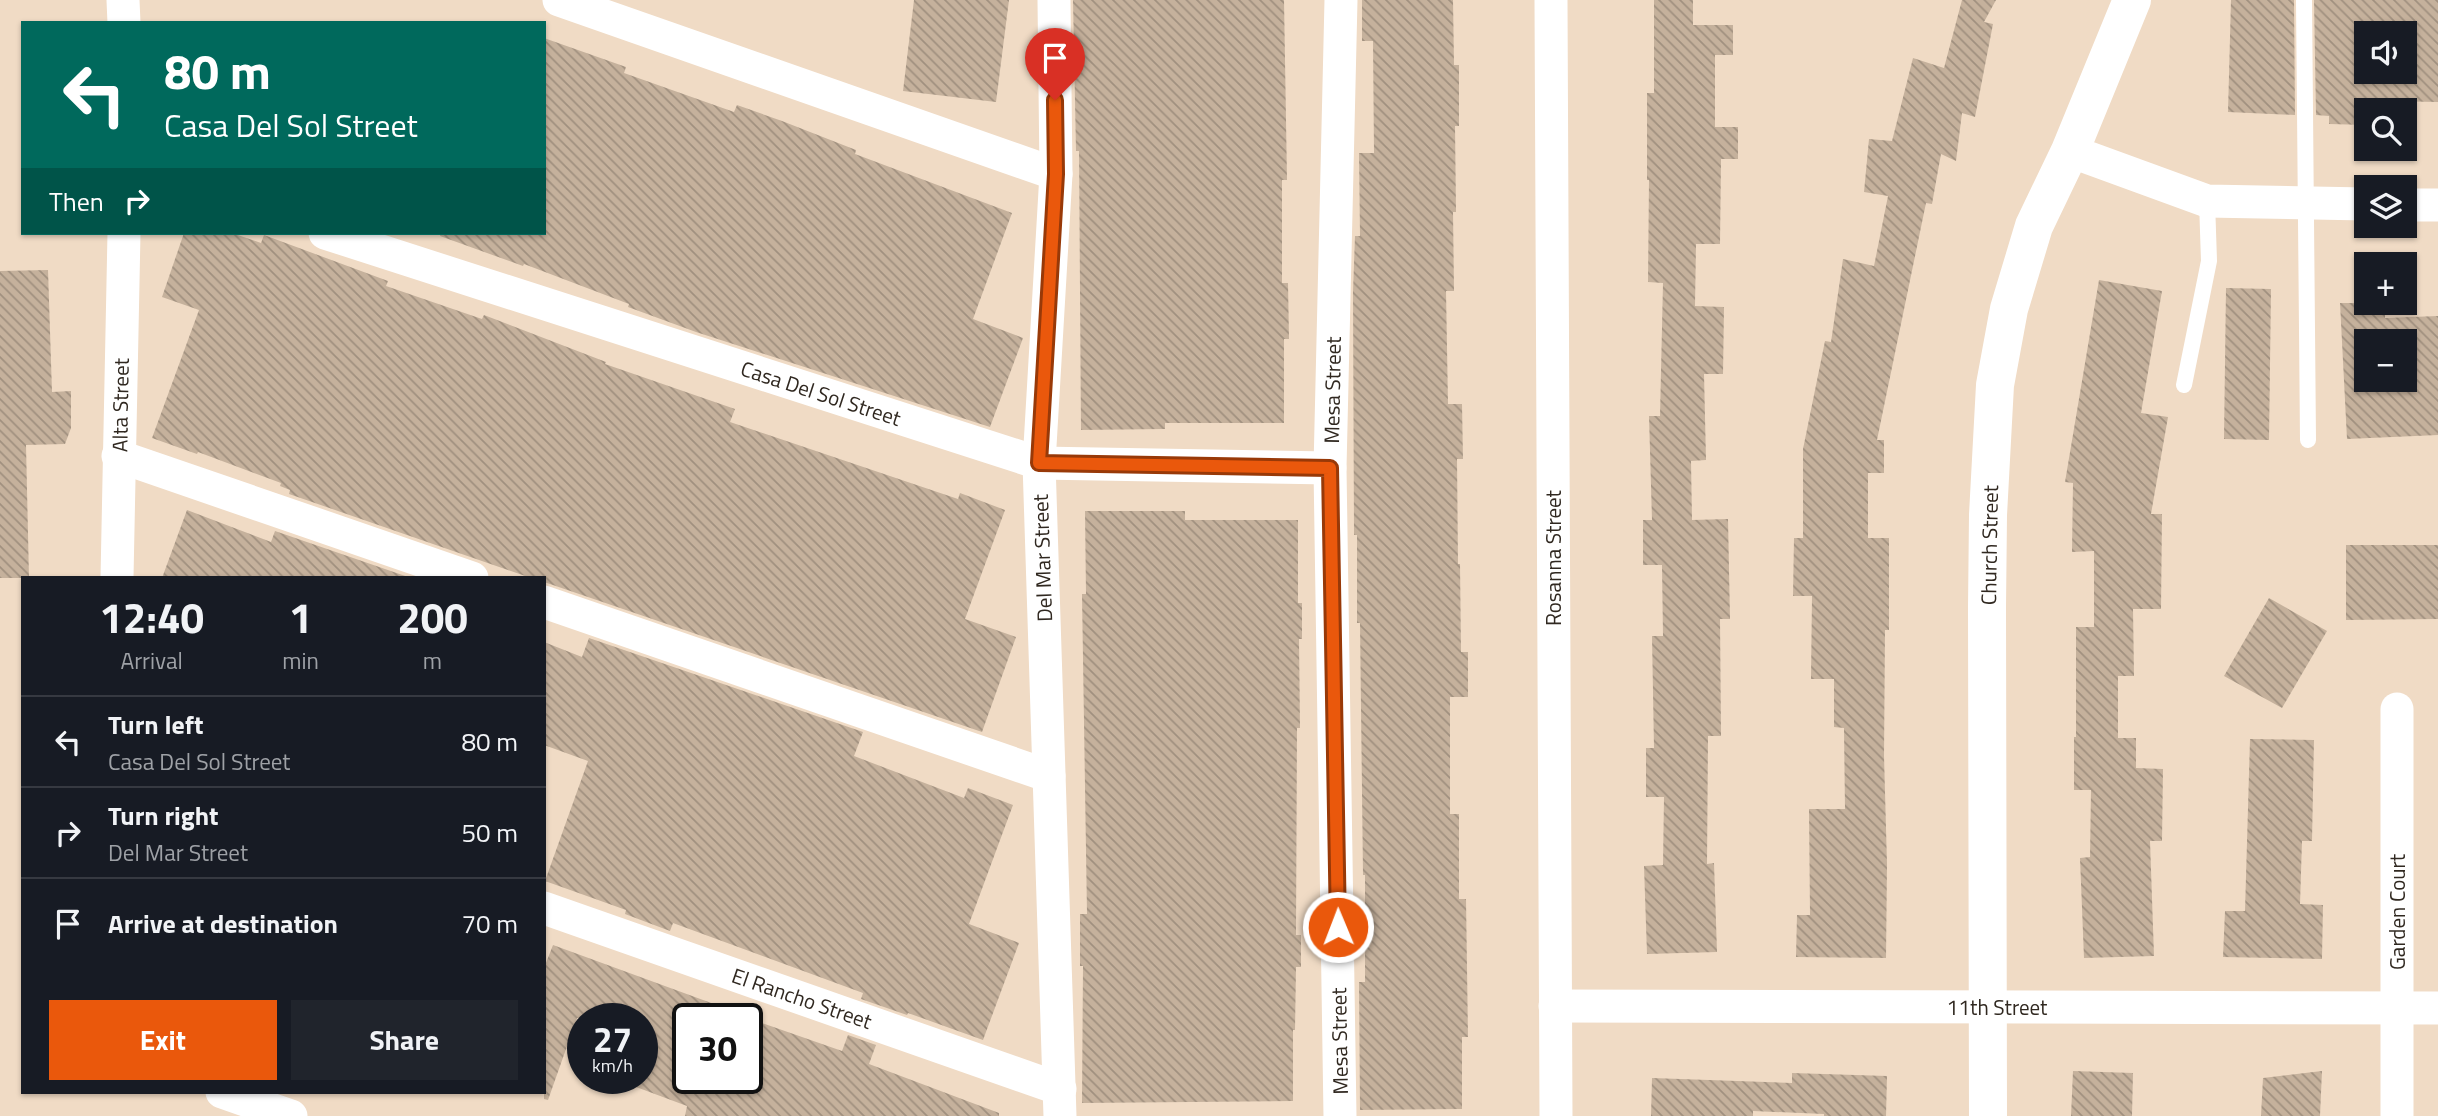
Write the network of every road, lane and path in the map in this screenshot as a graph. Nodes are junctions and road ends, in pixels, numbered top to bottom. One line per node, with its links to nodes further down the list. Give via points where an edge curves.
1 (123, 0): 8 (street)
2 (559, 0): 10 (street)
3 (1054, 0): 10 (street, Del Mar Street)
4 (1341, 0): 22 (street, Mesa Street)
5 (1551, 0): 29 (street, Rosanna Street)
6 (2132, 0): 9 (street, Church Street)
7 (2304, 0): 12 (lane)
8 (124, 21)
9 (2070, 151): 11 (street); 30 (street, Church Street, via 2034,226 2008,309 1994,384 1988,528)
10 (1056, 174): 21 (street, Del Mar Street)
11 (2207, 201): 12 (street); 18 (lane, via 2209,261)
12 (2306, 203): 13 (street); 19 (lane)
13 (2354, 204)
14 (2417, 205): 15 (street)
15 (2438, 205)
16 (124, 235): 20 (street, Alta Street)
17 (331, 235): 21 (street, Casa Del Sol Street)
18 (2184, 385)
19 (2308, 440)
20 (118, 456): 23 (street, Alta Street); 24 (street)
21 (1039, 463): 22 (street, Casa Del Sol Street); 27 (street, Del Mar Street)
22 (1330, 468): 36 (street, Mesa Street)
23 (117, 576)
24 (466, 576)
25 (546, 603): 27 (street)
26 (2397, 709): 31 (street, Garden Court)
27 (1049, 776): 34 (street, Del Mar Street)
28 (546, 909): 34 (street, El Rancho Street)
29 (1555, 1006): 30 (street, 11th Street); 37 (street, Rosanna Street)
30 (1988, 1007): 31 (street, 11th Street); 38 (street, Church Street)
31 (2397, 1008): 32 (street, 11th Street); 39 (street, Garden Court)
32 (2438, 1008)
33 (228, 1094): 35 (street)
34 (1060, 1102)
35 (291, 1116)
36 (1340, 1116)
37 (1556, 1116)
38 (1988, 1116)
39 (2397, 1116)

